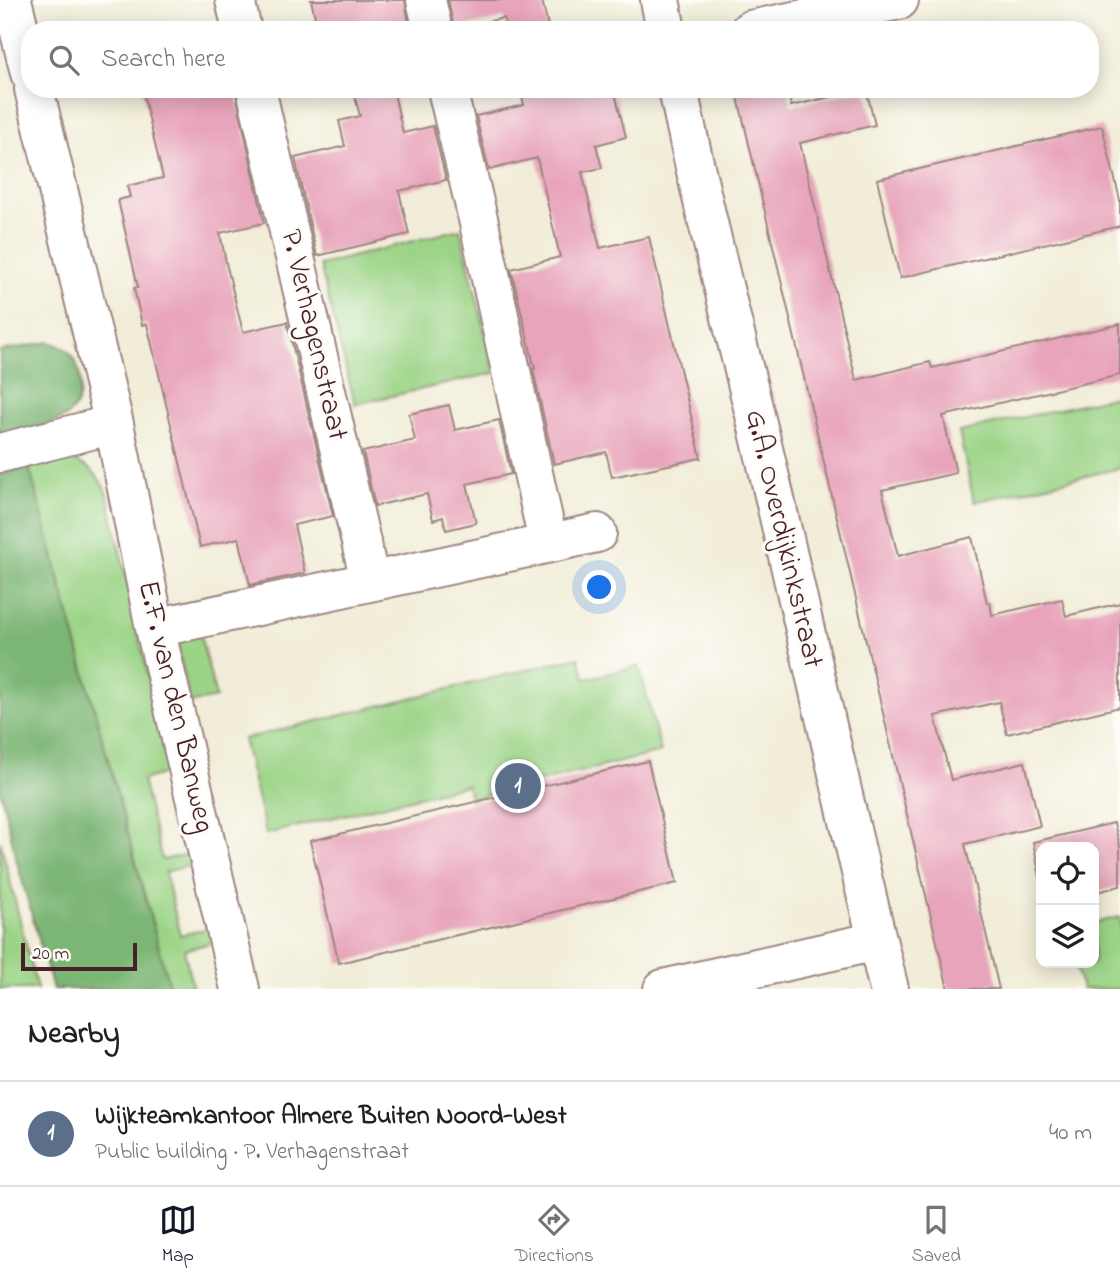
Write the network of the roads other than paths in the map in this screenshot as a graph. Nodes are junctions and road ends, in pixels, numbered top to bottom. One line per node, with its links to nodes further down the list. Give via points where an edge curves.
1 (12, 0): 10 (street)
2 (235, 0): 6 (street)
3 (426, 0): 7 (street)
4 (660, 0): 8 (street)
5 (899, 0): 9 (street)
6 (240, 21)
7 (431, 21)
8 (664, 21)
9 (795, 21)
10 (21, 36)
11 (36, 98): 15 (street, E.F. van den Banweg)
12 (258, 98): 19 (street, P. Verhagenstraat)
13 (449, 98): 18 (street)
14 (680, 98): 21 (street, G.A. Overdijkinkstraat)
15 (114, 424): 16 (street); 20 (street, E.F. van den Banweg)
16 (0, 453)
17 (597, 533): 18 (street)
18 (548, 542): 19 (street)
19 (370, 581): 20 (street)
20 (155, 628): 22 (street, E.F. van den Banweg)
21 (877, 941): 23 (street); 24 (street, G.A. Overdijkinkstraat)
22 (240, 989)
23 (663, 989)
24 (889, 989)

